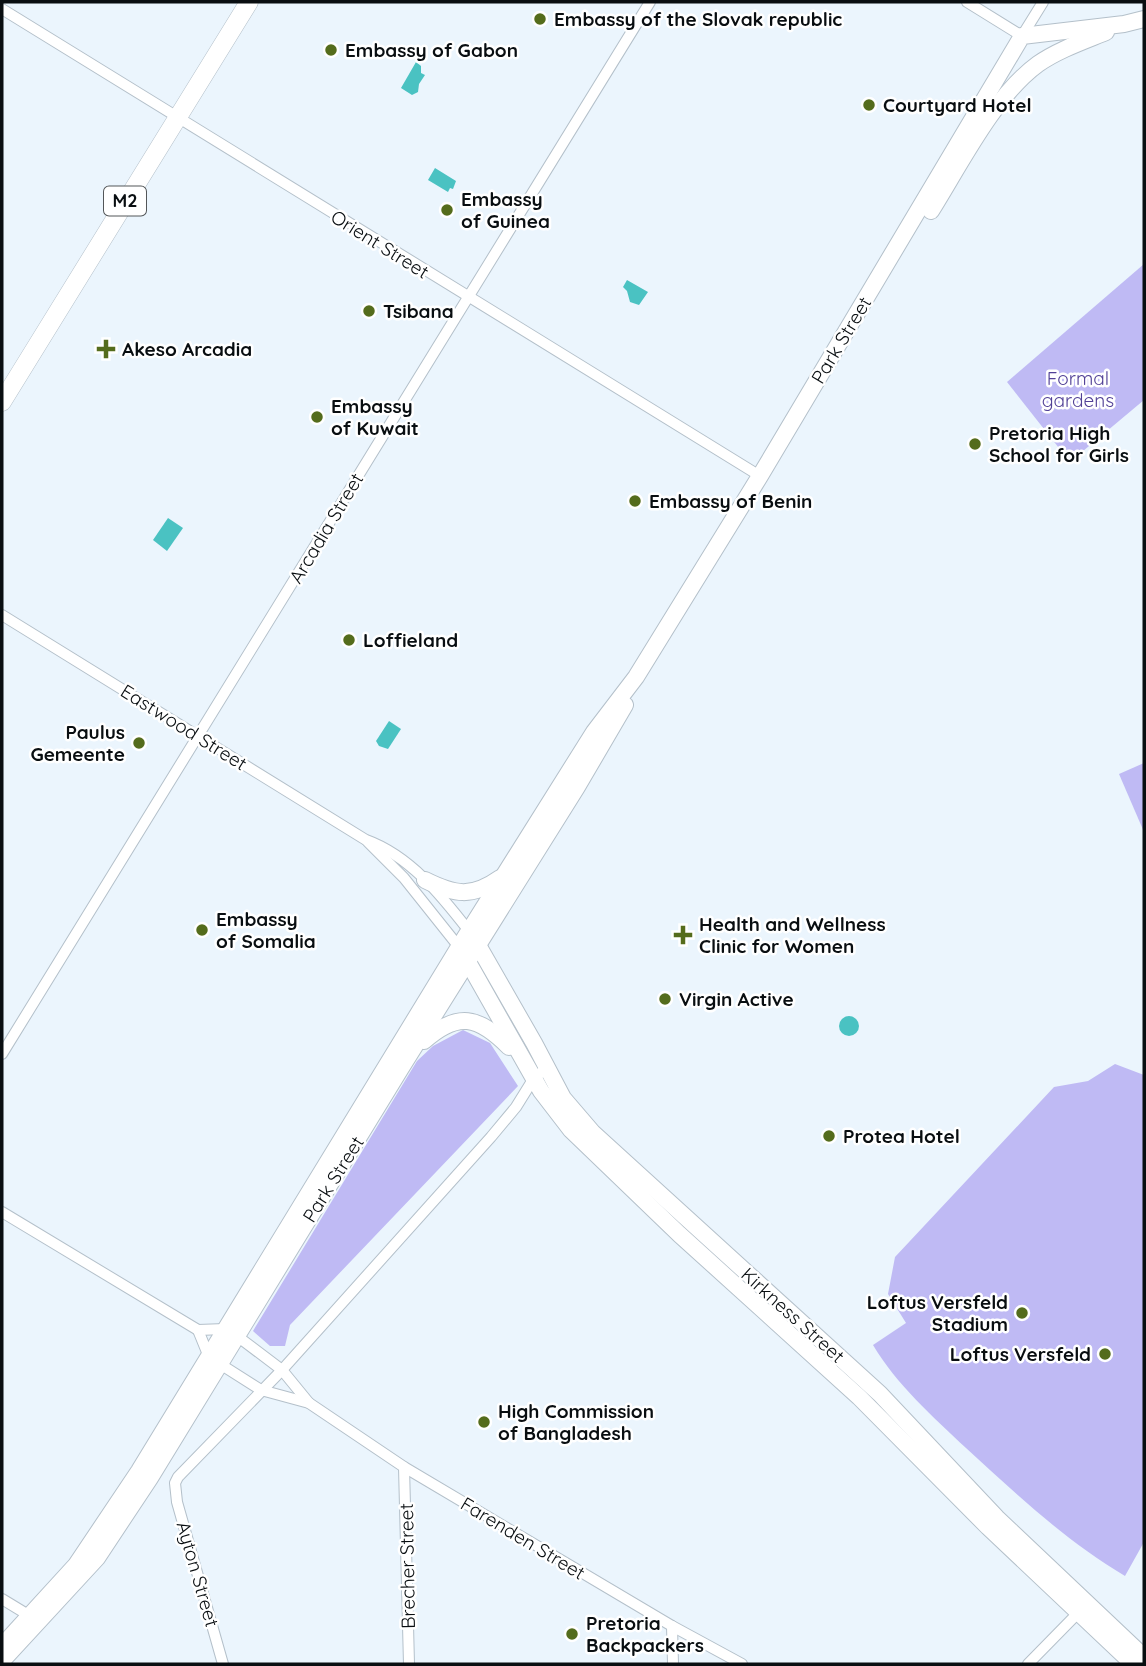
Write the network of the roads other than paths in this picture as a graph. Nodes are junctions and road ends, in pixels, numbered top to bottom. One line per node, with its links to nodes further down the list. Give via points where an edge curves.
1 (249, 2): 9 (main road, M2)
2 (650, 2): 10 (street, Arcadia Street)
3 (967, 2): 8 (street)
4 (1043, 2): 8 (street, Park Street)
5 (2, 9): 9 (street, Orient Street)
6 (1144, 19): 7 (street)
7 (1124, 24): 8 (street); 11 (street, via 1041,62 1013,88 915,237)
8 (1022, 36): 11 (street, Park Street)
9 (176, 117): 10 (street, Orient Street); 12 (main road, M2)
10 (467, 298): 13 (street, Orient Street); 16 (street, Arcadia Street)
11 (857, 314): 13 (street, Park Street)
12 (2, 402)
13 (760, 476): 15 (street, Park Street)
14 (2, 615): 16 (street, Eastwood Street)
15 (636, 677): 18 (street, Park Street, via 594,733); 21 (street, Park Street, via 578,787)
16 (198, 737): 17 (street, Eastwood Street); 24 (street, Arcadia Street)
17 (366, 840): 19 (street, Eastwood Street, via 399,856); 22 (street, Eastwood Street, via 414,889)
18 (506, 874): 19 (street, via 487,888 466,893); 20 (street, Park Street)
19 (425, 880): 20 (street, Eastwood Street)
20 (469, 931): 21 (street, Kirkness Street); 22 (street, Park Street)
21 (478, 946): 23 (street, Park Street); 26 (street, Kirkness Street)
22 (459, 947): 23 (street, Kirkness Street); 30 (street, Park Street)
23 (468, 961): 25 (street, Park Street); 27 (street, Kirkness Street)
24 (2, 1054)
25 (401, 1068): 27 (street, via 436,1030 468,1021 493,1031); 30 (street, Park Street)
26 (548, 1068): 27 (street); 37 (street, Kirkness Street, via 564,1099 598,1139 880,1394)
27 (530, 1071): 32 (street, via 506,1120); 35 (street, Kirkness Street, via 560,1118 596,1155 859,1397)
28 (2, 1212): 29 (street)
29 (198, 1330): 30 (street); 31 (street)
30 (231, 1332): 31 (street, Park Street); 32 (street, Farenden Street)
31 (214, 1360): 33 (street, Farenden Street); 43 (street, Park Street, via 99,1534); 47 (street, Park Street, via 150,1478 97,1559)
32 (282, 1370): 33 (street); 34 (street, Farenden Street)
33 (261, 1390): 34 (street, Farenden Street); 48 (street, Ayton Street, via 175,1483)
34 (309, 1403): 36 (street, Farenden Street)
35 (926, 1466): 37 (street); 38 (street, Kirkness Street)
36 (404, 1467): 44 (street, Farenden Street); 49 (street, Brecher Street)
37 (964, 1482): 38 (street, via 970,1502); 39 (street, Kirkness Street)
38 (988, 1527): 42 (street, Kirkness Street)
39 (1073, 1590): 41 (street, Kirkness Street); 42 (street)
40 (2, 1599): 43 (street)
41 (1095, 1612): 42 (street); 46 (street, Kirkness Street)
42 (1078, 1613): 52 (street); 53 (street, Kirkness Street)
43 (30, 1616): 45 (street, Park Street)
44 (672, 1626): 50 (street); 51 (street, Farenden Street)
45 (2, 1646)
46 (1144, 1657)
47 (2, 1661)
48 (223, 1664)
49 (409, 1664)
50 (673, 1664)
51 (742, 1664)
52 (1028, 1664)
53 (1133, 1664)

